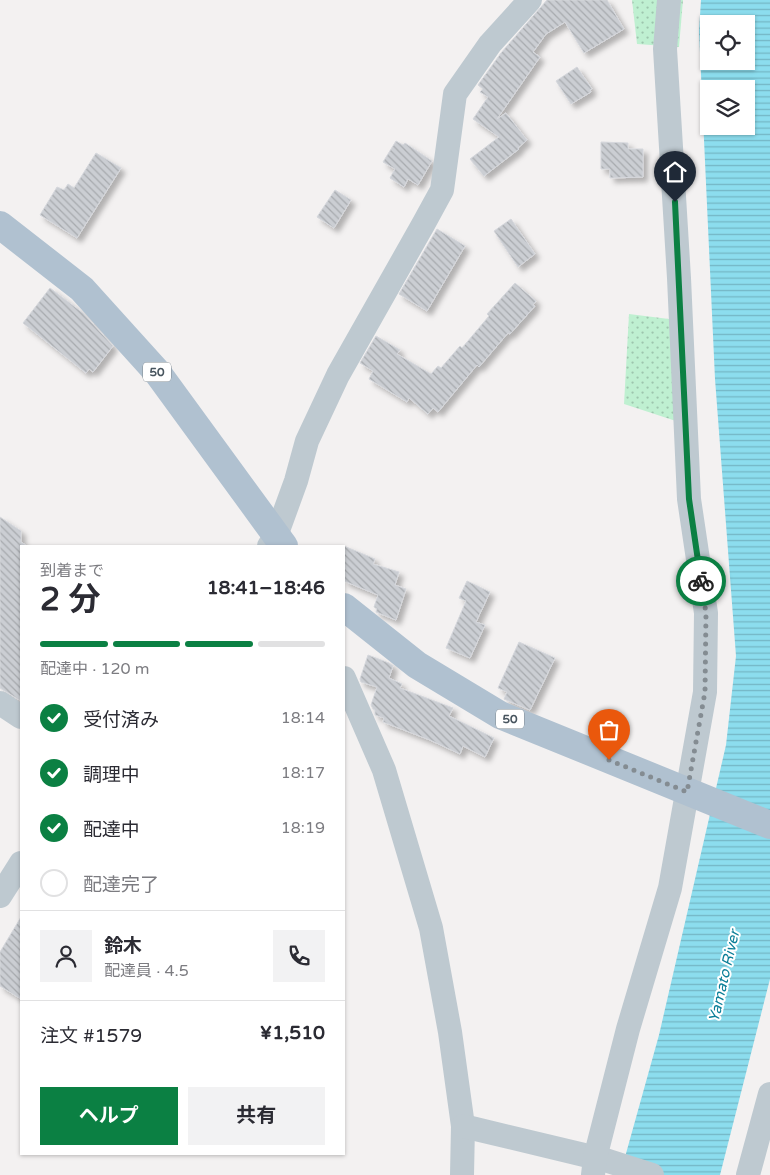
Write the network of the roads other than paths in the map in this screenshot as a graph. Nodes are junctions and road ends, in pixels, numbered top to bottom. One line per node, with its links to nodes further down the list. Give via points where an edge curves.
1 (530, 0): 4 (street, via 490,44 455,94 442,190 338,375 307,441)
2 (669, 0): 9 (street, via 665,49 689,499 706,613 705,692)
3 (0, 225): 4 (main road, 50, via 82,289 157,372)
4 (276, 543)
5 (345, 608): 9 (main road, 50, via 417,665 500,715)
6 (345, 680): 14 (street, via 384,770 431,928)
7 (0, 703): 8 (street)
8 (20, 716)
9 (692, 794): 10 (main road, 50); 15 (street, via 670,888 628,1029)
10 (770, 825)
11 (20, 866): 12 (street)
12 (0, 896)
13 (770, 1094): 18 (street)
14 (463, 1126): 15 (street); 16 (street)
15 (598, 1164): 17 (street)
16 (462, 1175)
17 (652, 1175)
18 (748, 1175)

